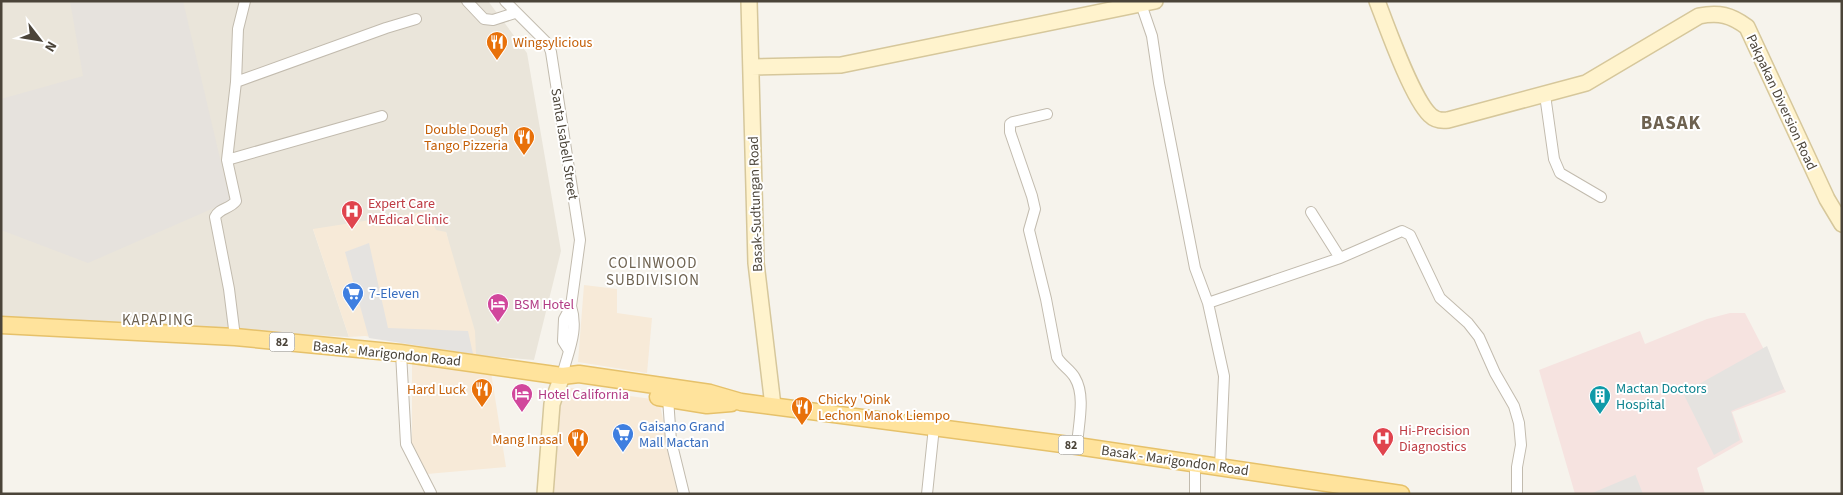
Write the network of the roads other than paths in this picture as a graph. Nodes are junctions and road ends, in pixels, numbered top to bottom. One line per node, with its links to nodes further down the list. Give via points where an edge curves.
1 (245, 1): 10 (street, via 238,30)
2 (467, 1): 7 (street, via 484,20)
3 (505, 1): 7 (street, Santa Isabell Street)
4 (749, 1): 9 (street, Basak-Sudtungan Road)
5 (1377, 1): 11 (street, Pakpakan Diversion Road, via 1419,100 1430,116 1448,120)
6 (1145, 2): 9 (street, via 841,65); 19 (street, via 1195,268)
7 (515, 13): 23 (street, Santa Isabell Street, via 548,44 551,52 580,240 572,306 564,319 563,341 568,349)
8 (416, 19): 10 (street)
9 (751, 67): 26 (street, Basak-Sudtungan Road, via 756,263)
10 (236, 82): 14 (street)
11 (1545, 95): 15 (street, via 1554,159 1560,173); 17 (street, Pakpakan Diversion Road, via 1586,83 1699,16 1714,13 1733,17 1747,27 1827,199)
12 (1047, 114): 28 (street, via 1013,122 1010,132 1032,196 1034,209 1029,230 1057,357 1075,376 1079,388)
13 (382, 116): 14 (street)
14 (227, 160): 21 (street, via 236,201 215,217)
15 (1601, 197)
16 (1311, 212): 18 (street)
17 (1842, 224)
18 (1340, 258): 19 (street); 38 (street, via 1402,231 1410,235 1440,298 1479,337 1514,406 1521,445)
19 (1208, 303): 30 (street, via 1224,376)
20 (1, 325): 21 (main road, Basak - Marigondon Road / 82)
21 (235, 337): 22 (main road, Basak - Marigondon Road / 82)
22 (401, 353): 23 (main road, Basak - Marigondon Road / 82); 32 (street, via 406,444)
23 (562, 376): 24 (main road, Basak - Marigondon Road / 82, via 578,384); 25 (main road, Basak - Marigondon Road / 82, via 579,374 710,392); 33 (street, via 552,404)
24 (668, 398): 25 (main road, Basak - Marigondon Road / 82, via 707,405); 34 (street, via 671,441)
25 (741, 402): 26 (main road, Basak - Marigondon Road / 82)
26 (772, 406): 27 (main road, Basak - Marigondon Road / 82)
27 (934, 427): 28 (main road, Basak - Marigondon Road / 82); 35 (street)
28 (1077, 446): 29 (main road, Basak - Marigondon Road / 82)
29 (1195, 462): 30 (main road, Basak - Marigondon Road / 82); 36 (street)
30 (1220, 466): 31 (main road, Basak - Marigondon Road / 82)
31 (1342, 489): 37 (main road, Basak - Marigondon Road / 82)
32 (431, 493)
33 (545, 494)
34 (684, 494)
35 (929, 494)
36 (1195, 494)
37 (1401, 494)
38 (1517, 494)

